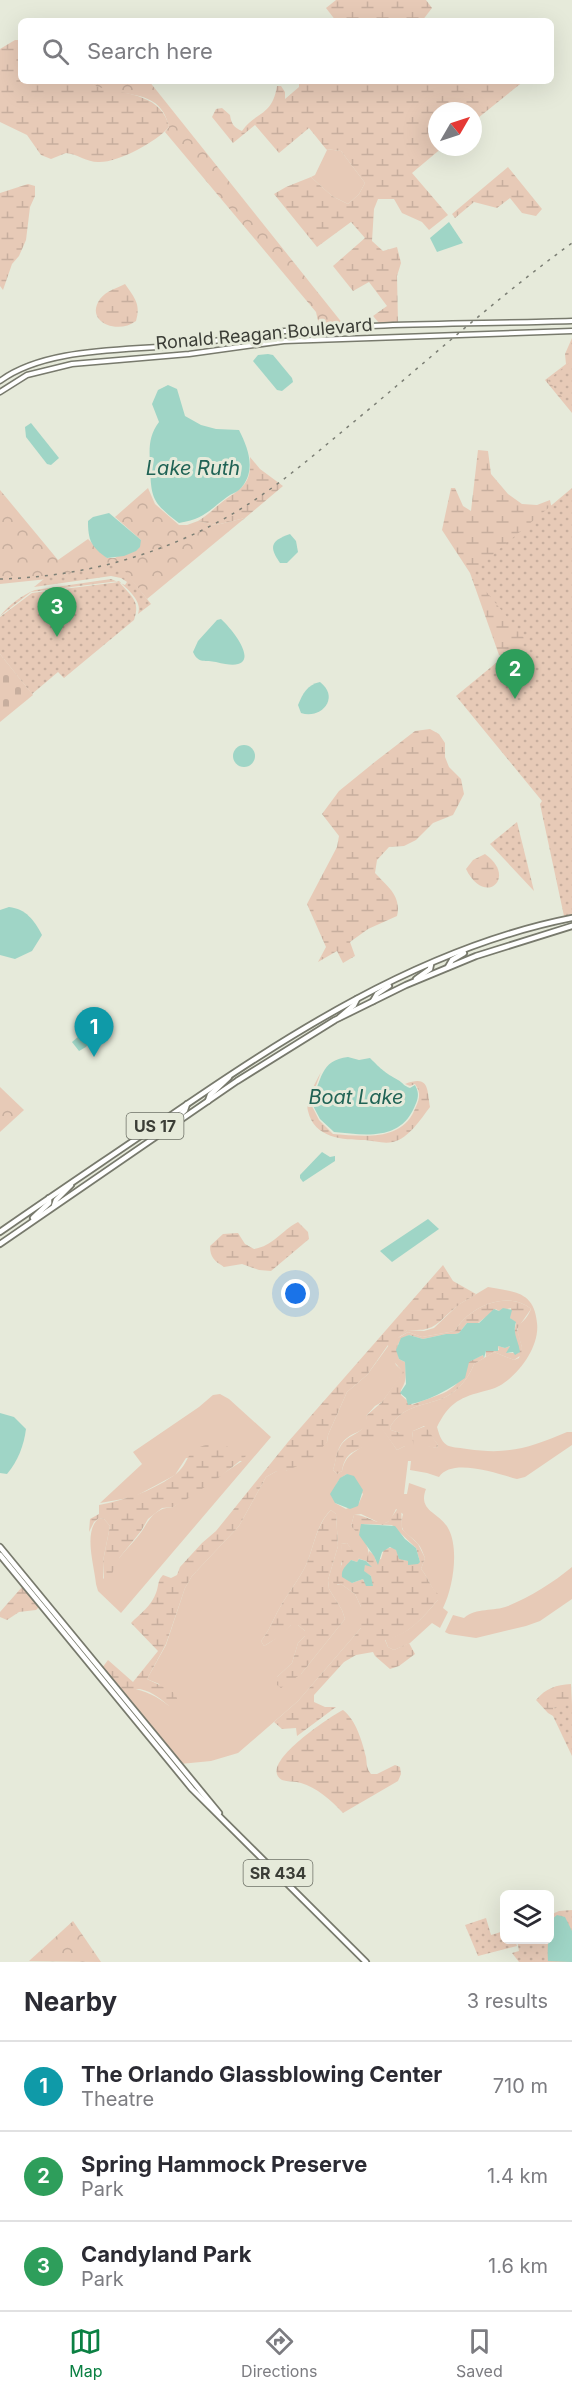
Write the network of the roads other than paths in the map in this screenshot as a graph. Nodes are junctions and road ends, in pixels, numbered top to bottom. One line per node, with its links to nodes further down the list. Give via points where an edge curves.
1 (572, 321): 2 (main road, Ronald Reagan Boulevard)
2 (438, 325): 4 (main road); 5 (main road, Ronald Reagan Boulevard, via 282,332)
3 (572, 331): 4 (main road, Ronald Reagan Boulevard)
4 (439, 334): 6 (main road, Ronald Reagan Boulevard, via 284,341)
5 (96, 352): 6 (main road); 7 (main road, Ronald Reagan Boulevard, via 37,361)
6 (97, 362): 8 (main road, Ronald Reagan Boulevard, via 27,375)
7 (0, 381)
8 (0, 392)
9 (572, 918): 11 (main road, US 17)
10 (572, 926): 13 (main road, US 17)
11 (474, 947): 12 (main road, US 17); 13 (main road, via 452,960)
12 (431, 964): 14 (main road, US 17); 15 (main road)
13 (447, 968): 15 (main road, US 17)
14 (398, 979): 16 (main road, US 17); 17 (main road)
15 (406, 985): 17 (main road, US 17)
16 (357, 999): 18 (main road); 19 (main road, US 17)
17 (373, 1001): 18 (main road, US 17)
18 (335, 1020): 20 (main road, US 17)
19 (235, 1071): 20 (main road); 21 (main road, US 17)
20 (208, 1101): 22 (main road, US 17)
21 (187, 1104): 22 (main road); 23 (main road, US 17)
22 (162, 1132): 25 (main road, US 17)
23 (75, 1181): 24 (main road, US 17); 25 (main road)
24 (49, 1198): 26 (main road, via 49,1203); 27 (main road, US 17)
25 (54, 1206): 26 (main road, US 17)
26 (27, 1225): 28 (main road, US 17)
27 (0, 1232)
28 (0, 1244)
29 (0, 1547): 31 (main road, SR 434)
30 (0, 1555): 31 (main road, SR 434)
31 (50, 1612): 32 (main road, SR 434); 33 (main road, SR 434)
32 (138, 1724): 33 (main road); 34 (main road, SR 434, via 192,1789)
33 (149, 1729): 34 (main road, SR 434)
34 (220, 1815): 35 (main road, SR 434)
35 (366, 1962)

